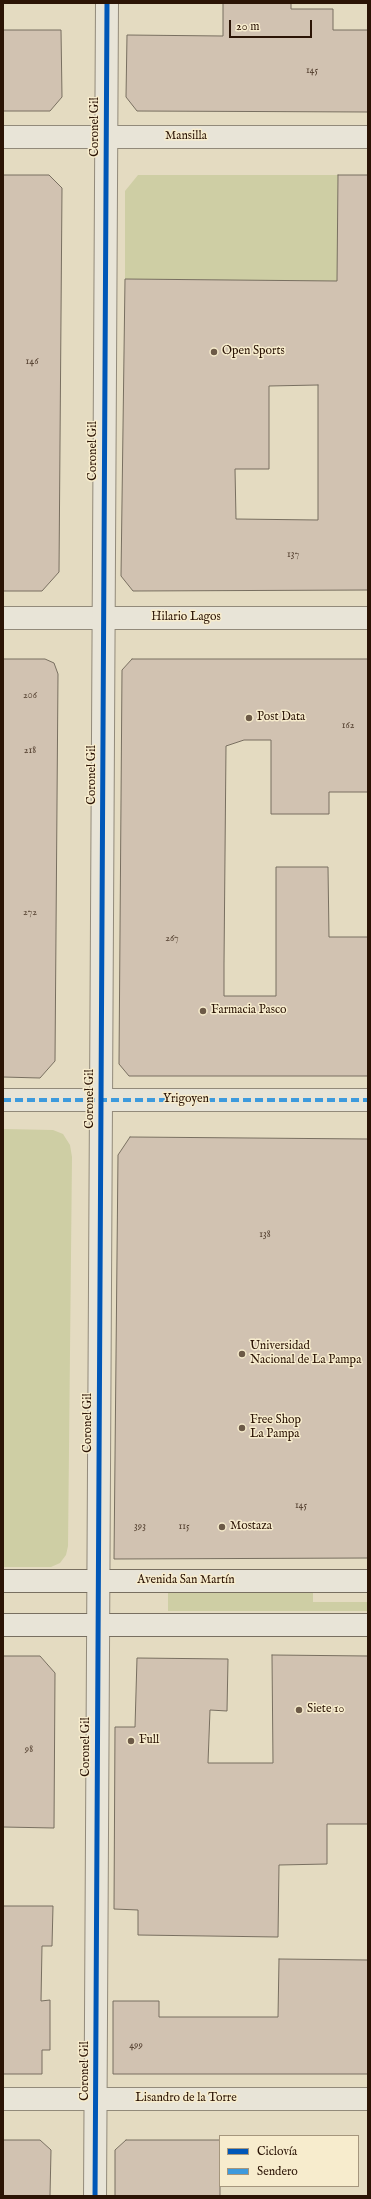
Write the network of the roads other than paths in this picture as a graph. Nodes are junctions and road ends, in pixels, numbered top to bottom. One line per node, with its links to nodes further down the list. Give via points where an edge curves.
1 (107, 3): 3 (street, Coronel Gil)
2 (3, 137): 3 (street, Mansilla)
3 (106, 137): 4 (street, Mansilla); 6 (street, Coronel Gil)
4 (368, 137)
5 (3, 618): 6 (street, Hilario Lagos)
6 (104, 618): 7 (street, Hilario Lagos); 9 (street, Coronel Gil)
7 (368, 618)
8 (3, 1100): 9 (street, Yrigoyen)
9 (101, 1100): 10 (street, Yrigoyen); 12 (street, Coronel Gil)
10 (368, 1100)
11 (3, 1581): 12 (street, Avenida San Martín)
12 (98, 1581): 13 (street, Avenida San Martín); 15 (street, Coronel Gil)
13 (368, 1581)
14 (3, 1625): 15 (street)
15 (98, 1625): 16 (street); 18 (street, Coronel Gil)
16 (368, 1625)
17 (3, 2099): 18 (street, Lisandro de la Torre)
18 (96, 2099): 19 (street, Lisandro de la Torre); 20 (street, Coronel Gil)
19 (368, 2099)
20 (95, 2196)

